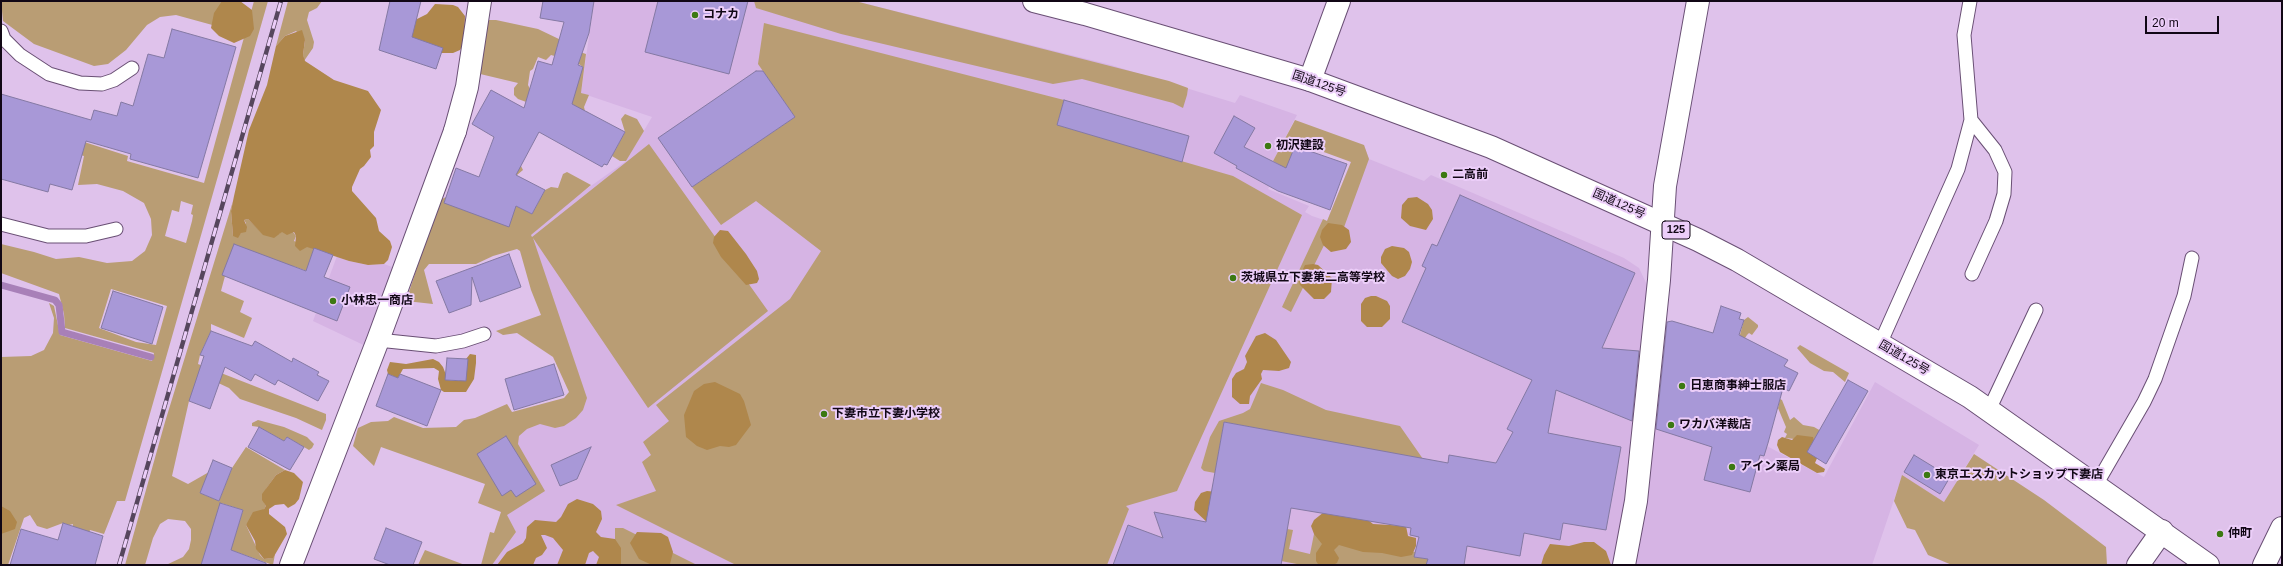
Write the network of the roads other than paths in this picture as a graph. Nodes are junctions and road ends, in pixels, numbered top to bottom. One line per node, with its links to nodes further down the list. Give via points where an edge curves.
1 (480, 1): 17 (main road, via 467,87 455,131)
2 (1034, 1): 8 (main road, 国道125号 / 125)
3 (1339, 1): 8 (main road)
4 (1698, 1): 11 (main road, via 1665,186)
5 (1970, 1): 9 (lane, via 1964,35)
6 (1, 31): 7 (lane, via 4,39 20,55 49,74 80,84 102,84 114,80)
7 (132, 68)
8 (1310, 80): 11 (main road, 国道125号 / 125, via 1491,147)
9 (1971, 120): 14 (lane, via 1995,150 2005,172 2004,194 1996,221); 18 (lane, via 1958,169)
10 (1, 224): 12 (lane, via 48,236 86,236)
11 (1662, 224): 18 (main road, 国道125号 / 125, via 1737,260); 24 (main road, via 1659,280 1636,501)
12 (116, 229)
13 (2192, 258): 20 (lane, via 2184,296 2155,379)
14 (1972, 274)
15 (2036, 310): 19 (lane)
16 (484, 334): 17 (lane, via 436,346)
17 (378, 340): 23 (main road)
18 (1880, 344): 19 (main road, 国道125号 / 125)
19 (1989, 410): 20 (main road, 国道125号 / 125)
20 (2096, 485): 22 (main road, 国道125号 / 125)
21 (2282, 530): 27 (main road)
22 (2162, 532): 25 (main road); 26 (main road, 国道125号 / 125)
23 (291, 565)
24 (1624, 565)
25 (2138, 565)
26 (2208, 565)
27 (2264, 565)

